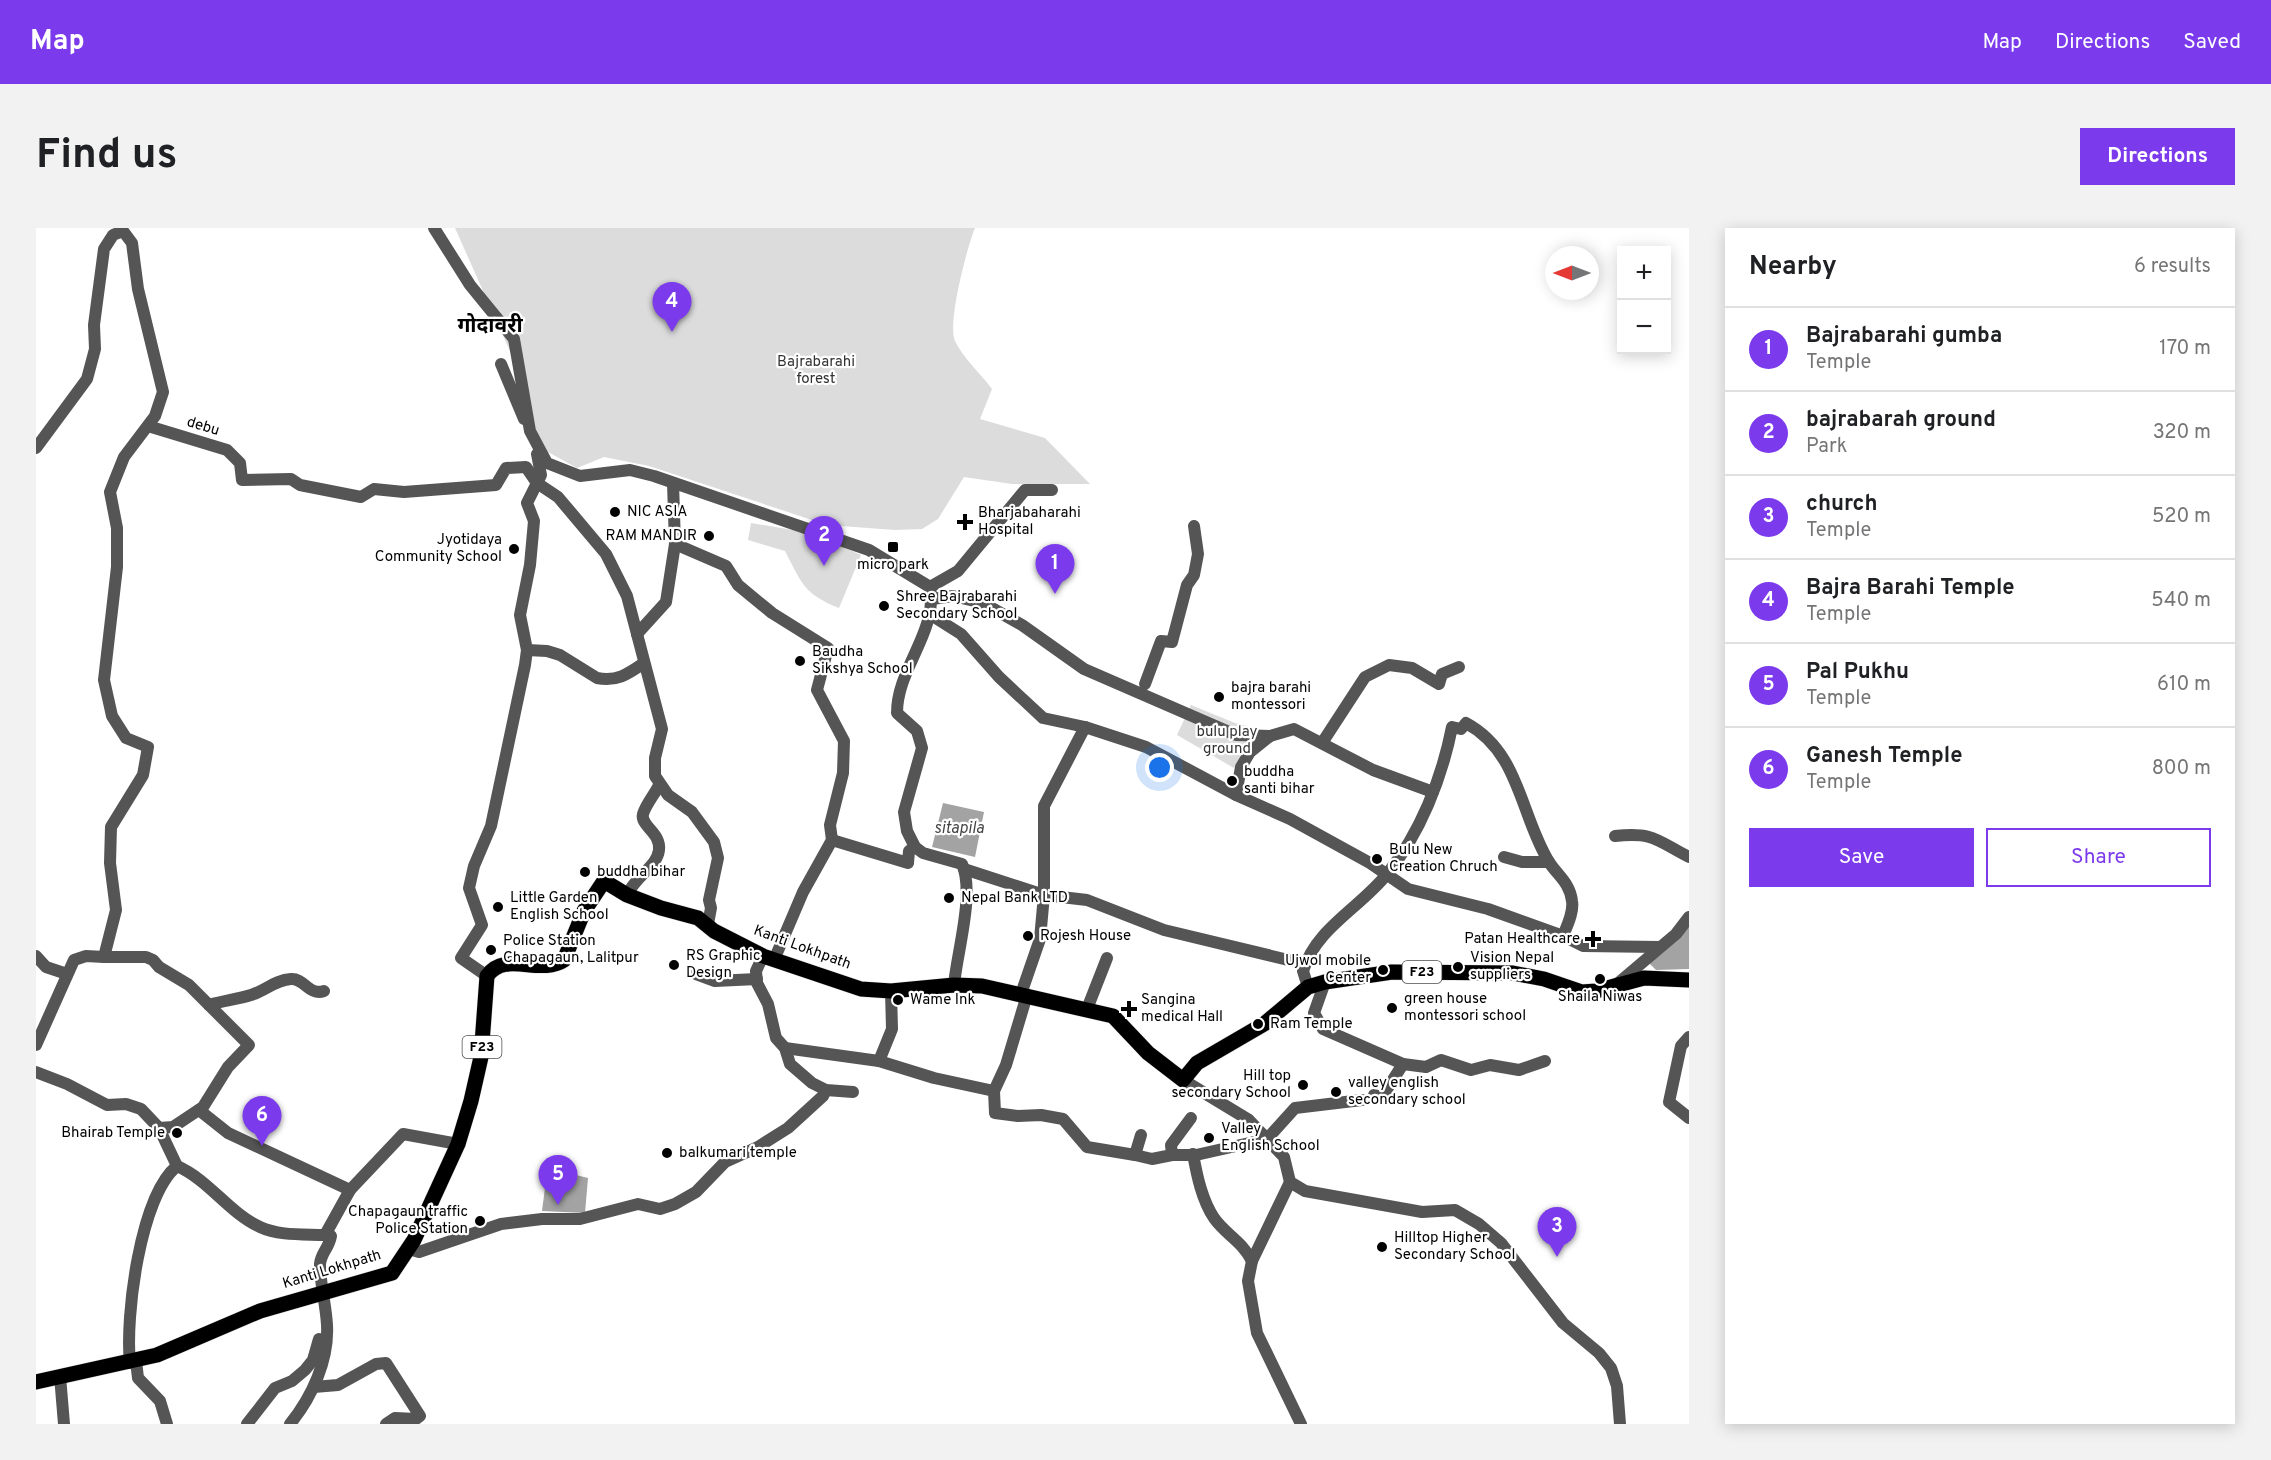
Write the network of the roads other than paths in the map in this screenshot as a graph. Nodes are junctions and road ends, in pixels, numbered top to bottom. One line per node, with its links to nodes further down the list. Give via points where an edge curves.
1 (434, 228): 6 (street, via 470,285 514,339 530,430 547,463 580,476 630,470)
2 (501, 364): 5 (street, via 536,449 541,475)
3 (148, 426): 4 (street, via 163,392 138,289 132,243 123,231 112,235 104,249 94,325 95,349 87,379); 5 (street, debu, via 227,450 240,463 242,480 291,479 300,485 361,497 374,489 404,492 496,485 506,468 526,467); 38 (street, via 124,457 110,492 117,528 117,567 104,680 112,716 126,738 148,747 143,775 111,827 110,863 116,910)
4 (36, 448)
5 (537, 483): 12 (street, via 558,497 606,554 627,596); 13 (street, via 527,503 534,521 520,615)
6 (673, 483): 9 (street); 10 (street, via 868,550)
7 (1052, 490): 10 (street, via 1025,490 958,571)
8 (1194, 526): 16 (street, via 1198,554 1194,575 1187,585 1172,642 1161,641)
9 (675, 544): 12 (street, via 666,602); 24 (street, via 726,566 738,585 772,614 828,648 817,690 844,741 843,773 830,825)
10 (931, 593): 11 (street); 18 (street, via 983,603 1084,669 1236,735)
11 (931, 615): 17 (street, via 961,634 1043,718); 25 (street, via 897,704 897,713 917,731 922,748 904,812)
12 (637, 634): 14 (street)
13 (527, 650): 14 (street, via 560,655 604,679 617,679); 44 (street, via 491,826 469,888 482,925 462,958)
14 (644, 663): 20 (street, via 662,729 654,776)
15 (1459, 667): 19 (street, via 1442,674 1439,684 1412,668 1389,665 1365,677)
16 (1144, 684)
17 (1085, 727): 22 (street, via 1146,747); 32 (street, via 1044,806)
18 (1270, 736): 19 (street, via 1294,729); 22 (street, via 1250,752 1241,767)
19 (1322, 743): 21 (street, via 1373,770)
20 (659, 785): 31 (street, via 643,815 644,822 657,834 659,853 654,865 634,880); 34 (street, via 692,812 714,842 718,858 708,900)
21 (1433, 792): 28 (street, via 1452,727 1461,729 1466,723 1481,731 1513,775); 30 (street)
22 (1236, 795): 30 (street, via 1290,819 1370,863)
23 (1615, 836): 27 (street, via 1648,836)
24 (832, 840): 25 (street, via 881,853 903,864 908,863 909,851); 39 (street)
25 (915, 847): 29 (street, via 922,853 962,864)
26 (1504, 857): 28 (street)
27 (1689, 857)
28 (1549, 862): 35 (street, via 1569,886 1573,903)
29 (964, 869): 32 (street); 49 (street, via 967,893)
30 (1386, 876): 35 (street, via 1408,889 1488,909); 41 (street, via 1317,941)
31 (627, 895): 34 (main road, Kanti Lokhpath); 44 (main road, Kanti Lokhpath, via 608,882 601,882 584,911 567,956 558,964 502,964 492,968)
32 (1044, 895): 41 (street, via 1087,900 1164,930); 53 (street, via 1040,939)
33 (1689, 916): 36 (street, via 1676,934)
34 (708, 924): 39 (main road, Kanti Lokhpath, via 714,931)
35 (1563, 936): 36 (street, via 1583,946)
36 (1659, 947): 48 (street)
37 (36, 956): 42 (street, via 46,967)
38 (104, 957): 42 (street, via 74,960); 54 (street, via 146,957 189,985)
39 (768, 958): 45 (street, via 756,971); 52 (main road, Kanti Lokhpath, via 861,989)
40 (1107, 958): 55 (street)
41 (1305, 964): 50 (street)
42 (67, 974): 57 (street)
43 (696, 974): 45 (street, via 715,981)
44 (487, 976): 73 (main road, Kanti Lokhpath / F23, via 481,1057)
45 (757, 979): 58 (street, via 776,1038)
46 (1689, 980): 48 (main road, F23, via 1644,978)
47 (1325, 982): 48 (main road, F23, via 1392,972 1502,973 1544,979 1582,992 1596,992); 50 (main road, F23); 61 (street, via 1314,1013 1323,1029)
48 (1617, 984)
49 (954, 985): 52 (main road, Kanti Lokhpath); 53 (main road, Kanti Lokhpath)
50 (1308, 987): 63 (main road, F23, via 1264,1024 1197,1063)
51 (324, 991): 54 (street, via 314,992 290,979 252,995)
52 (891, 991): 59 (street, via 892,1029)
53 (1024, 994): 55 (main road, Kanti Lokhpath); 65 (street, via 1006,1065)
54 (209, 1005): 67 (street, via 249,1045 228,1067)
55 (1087, 1009): 63 (main road, Kanti Lokhpath, via 1113,1016 1148,1053)
56 (1689, 1037): 69 (street, via 1681,1046 1669,1102)
57 (36, 1045)
58 (785, 1048): 59 (street); 64 (street, via 790,1064)
59 (879, 1061): 65 (street)
60 (1545, 1061): 61 (street, via 1519,1070 1490,1065 1471,1070 1442,1060 1425,1067)
61 (1403, 1064): 72 (street, via 1382,1097 1295,1108)
62 (36, 1072): 70 (street, via 107,1105 126,1104 141,1109)
63 (1183, 1080): 72 (street, via 1249,1120)
64 (826, 1090): 66 (street); 81 (street, via 788,1128 725,1162 696,1192 675,1204 660,1209 638,1204 580,1219 501,1224 419,1252)
65 (994, 1091): 75 (street, via 995,1113 1063,1119 1087,1147)
66 (853, 1092)
67 (199, 1110): 70 (street, via 173,1127); 79 (street, via 228,1133)
68 (1191, 1118): 76 (street, via 1171,1145)
69 (1689, 1118)
70 (159, 1128): 77 (street)
71 (1141, 1134): 75 (street)
72 (1267, 1139): 74 (street); 78 (street, via 1284,1156)
73 (458, 1144): 79 (street, via 403,1134); 81 (main road, Kanti Lokhpath / F23)
74 (1192, 1154): 76 (street); 82 (street, via 1198,1181 1215,1219 1244,1246)
75 (1136, 1155): 76 (street, via 1152,1159)
76 (1172, 1155)
77 (177, 1166): 80 (street, via 208,1185 258,1227 288,1234); 85 (street, via 164,1179 136,1263 128,1340)
78 (1290, 1182): 82 (street); 95 (street, via 1305,1191 1422,1212 1455,1210 1479,1224 1501,1243 1563,1323 1611,1368 1617,1386)
79 (350, 1190): 80 (street)
80 (324, 1235): 83 (street, via 331,1236 329,1248 321,1257)
81 (409, 1249): 83 (main road, Kanti Lokhpath / F23, via 392,1273)
82 (1252, 1262): 94 (street, via 1248,1281 1257,1333)
83 (323, 1292): 84 (street); 85 (main road, Kanti Lokhpath / F23, via 260,1311)
84 (326, 1314): 88 (street, via 326,1343); 91 (street, via 313,1360 292,1381 275,1388)
85 (133, 1362): 86 (main road, Kanti Lokhpath / F23); 90 (street, via 138,1378 160,1401)
86 (60, 1376): 87 (main road, Kanti Lokhpath / F23); 89 (street)
87 (36, 1382)
88 (314, 1388): 92 (street); 93 (street, via 338,1385 376,1364 386,1363 420,1416 395,1418)
89 (64, 1424)
90 (167, 1424)
91 (247, 1424)
92 (290, 1424)
93 (386, 1424)
94 (1301, 1424)
95 (1620, 1424)

